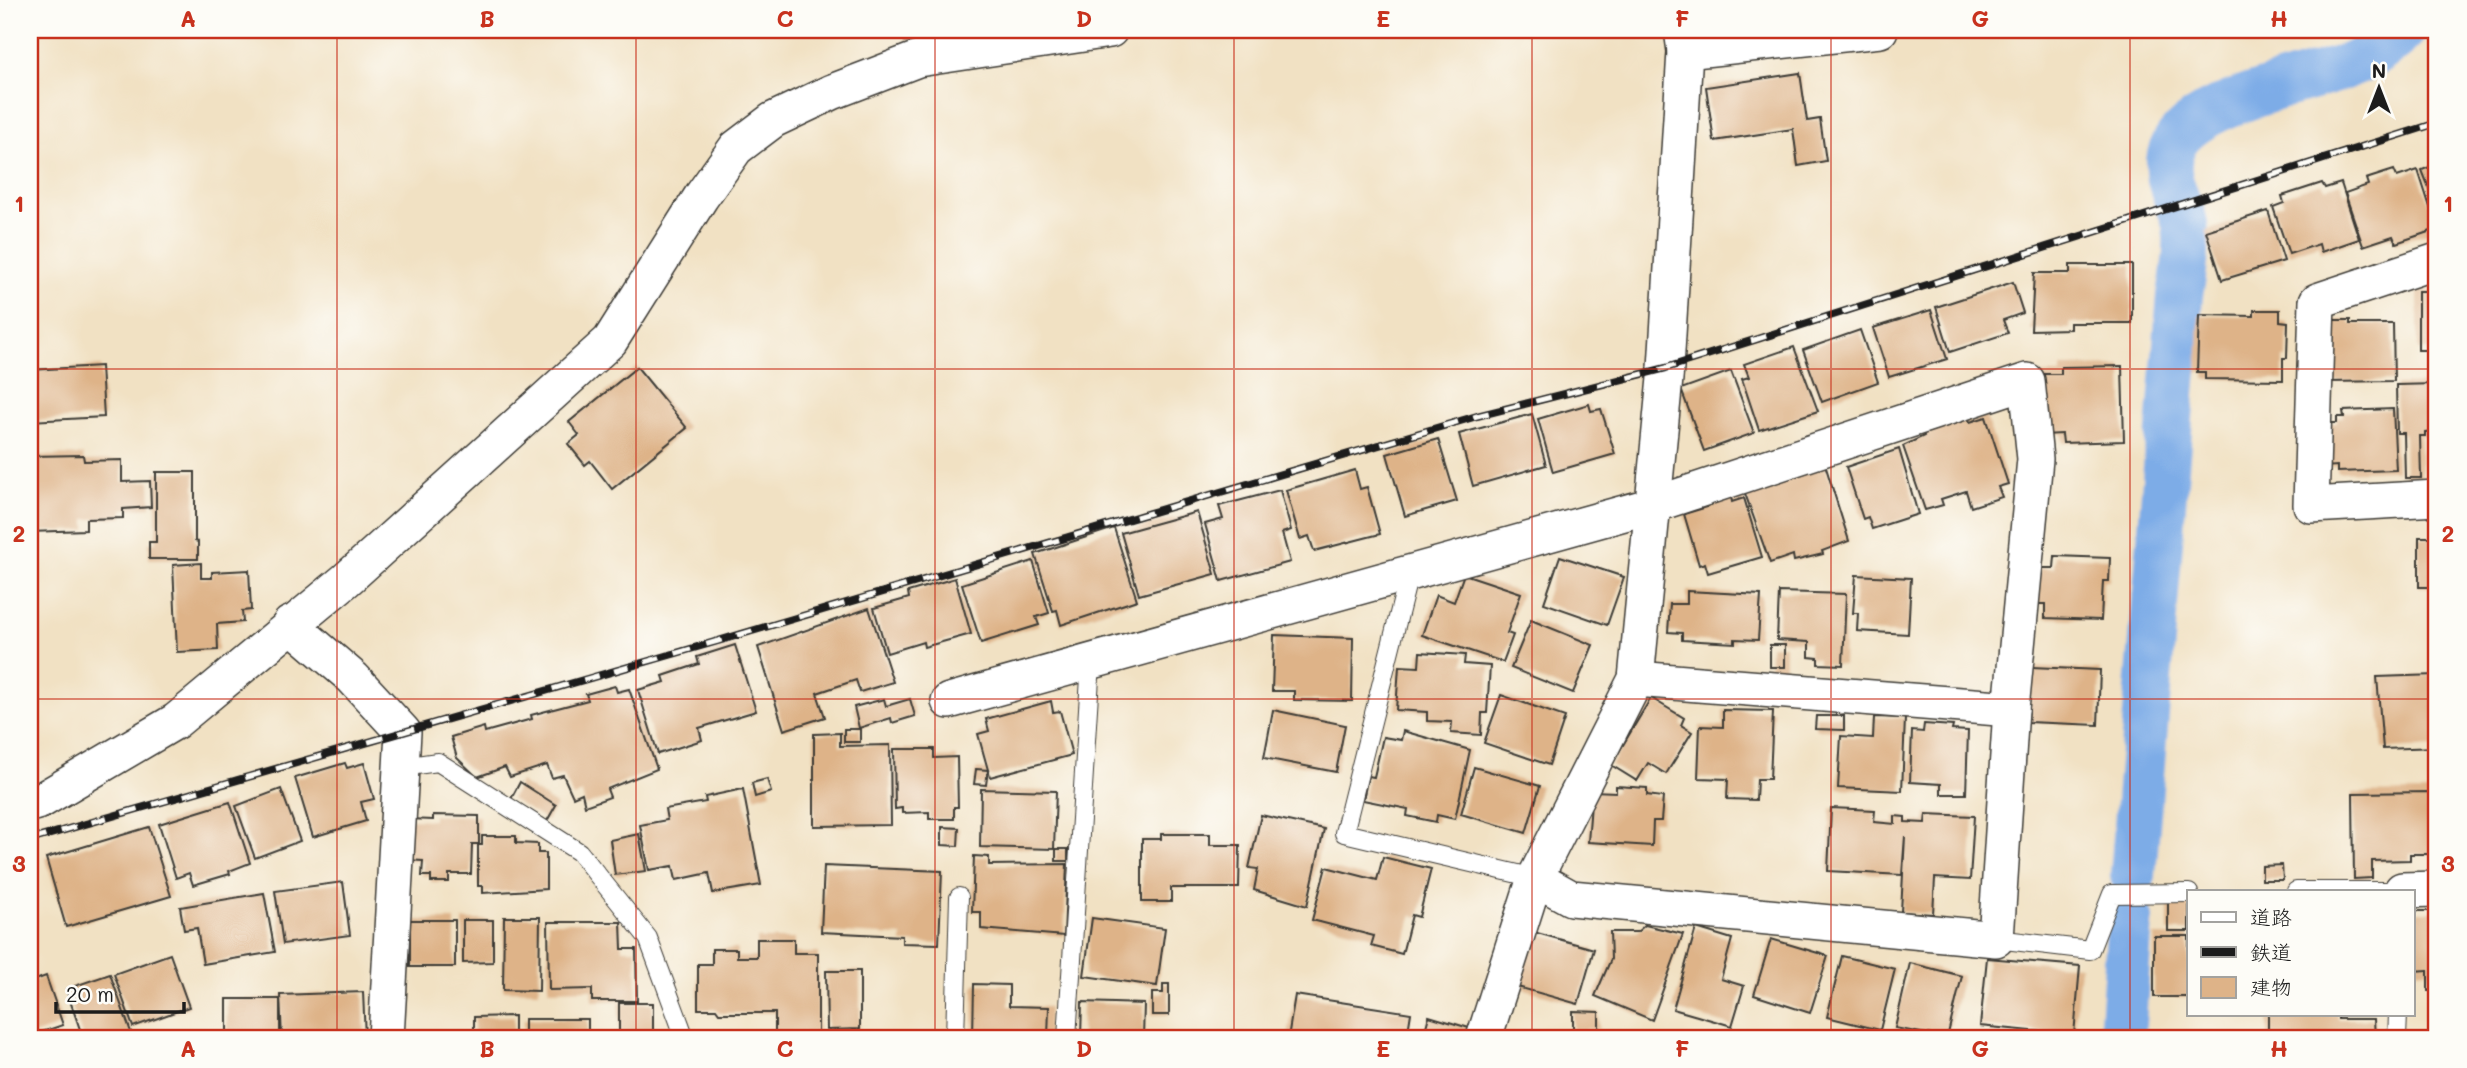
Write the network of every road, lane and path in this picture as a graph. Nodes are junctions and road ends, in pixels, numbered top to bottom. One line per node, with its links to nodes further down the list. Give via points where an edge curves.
1 (1110, 30): 8 (street, via 918,59 773,120 736,148 610,341 346,580)
2 (1880, 30): 3 (street)
3 (1684, 40): 6 (street, via 1666,368)
4 (2437, 261): 5 (street, via 2317,301 2311,505)
5 (2437, 498)
6 (1653, 505): 7 (street); 10 (street); 12 (street, via 2027,381 2035,459)
7 (1410, 570): 9 (street); 15 (lane, via 1344,833)
8 (290, 624): 13 (street, via 353,678 403,732); 14 (street, via 176,721)
9 (1091, 662): 11 (street); 25 (lane)
10 (1636, 679): 12 (street); 15 (street)
11 (949, 701)
12 (2011, 709): 20 (street)
13 (402, 767): 22 (street); 23 (lane, via 438,762 579,852 648,938)
14 (30, 804)
15 (1535, 878): 20 (street, via 1571,898); 26 (street)
16 (2437, 889): 17 (street)
17 (2402, 890)
18 (2187, 893): 20 (lane, via 2112,894 2090,950)
19 (959, 897): 24 (lane)
20 (1996, 939)
21 (2398, 1016): 27 (lane)
22 (386, 1038)
23 (685, 1038)
24 (955, 1038)
25 (1067, 1038)
26 (1484, 1038)
27 (2397, 1038)

